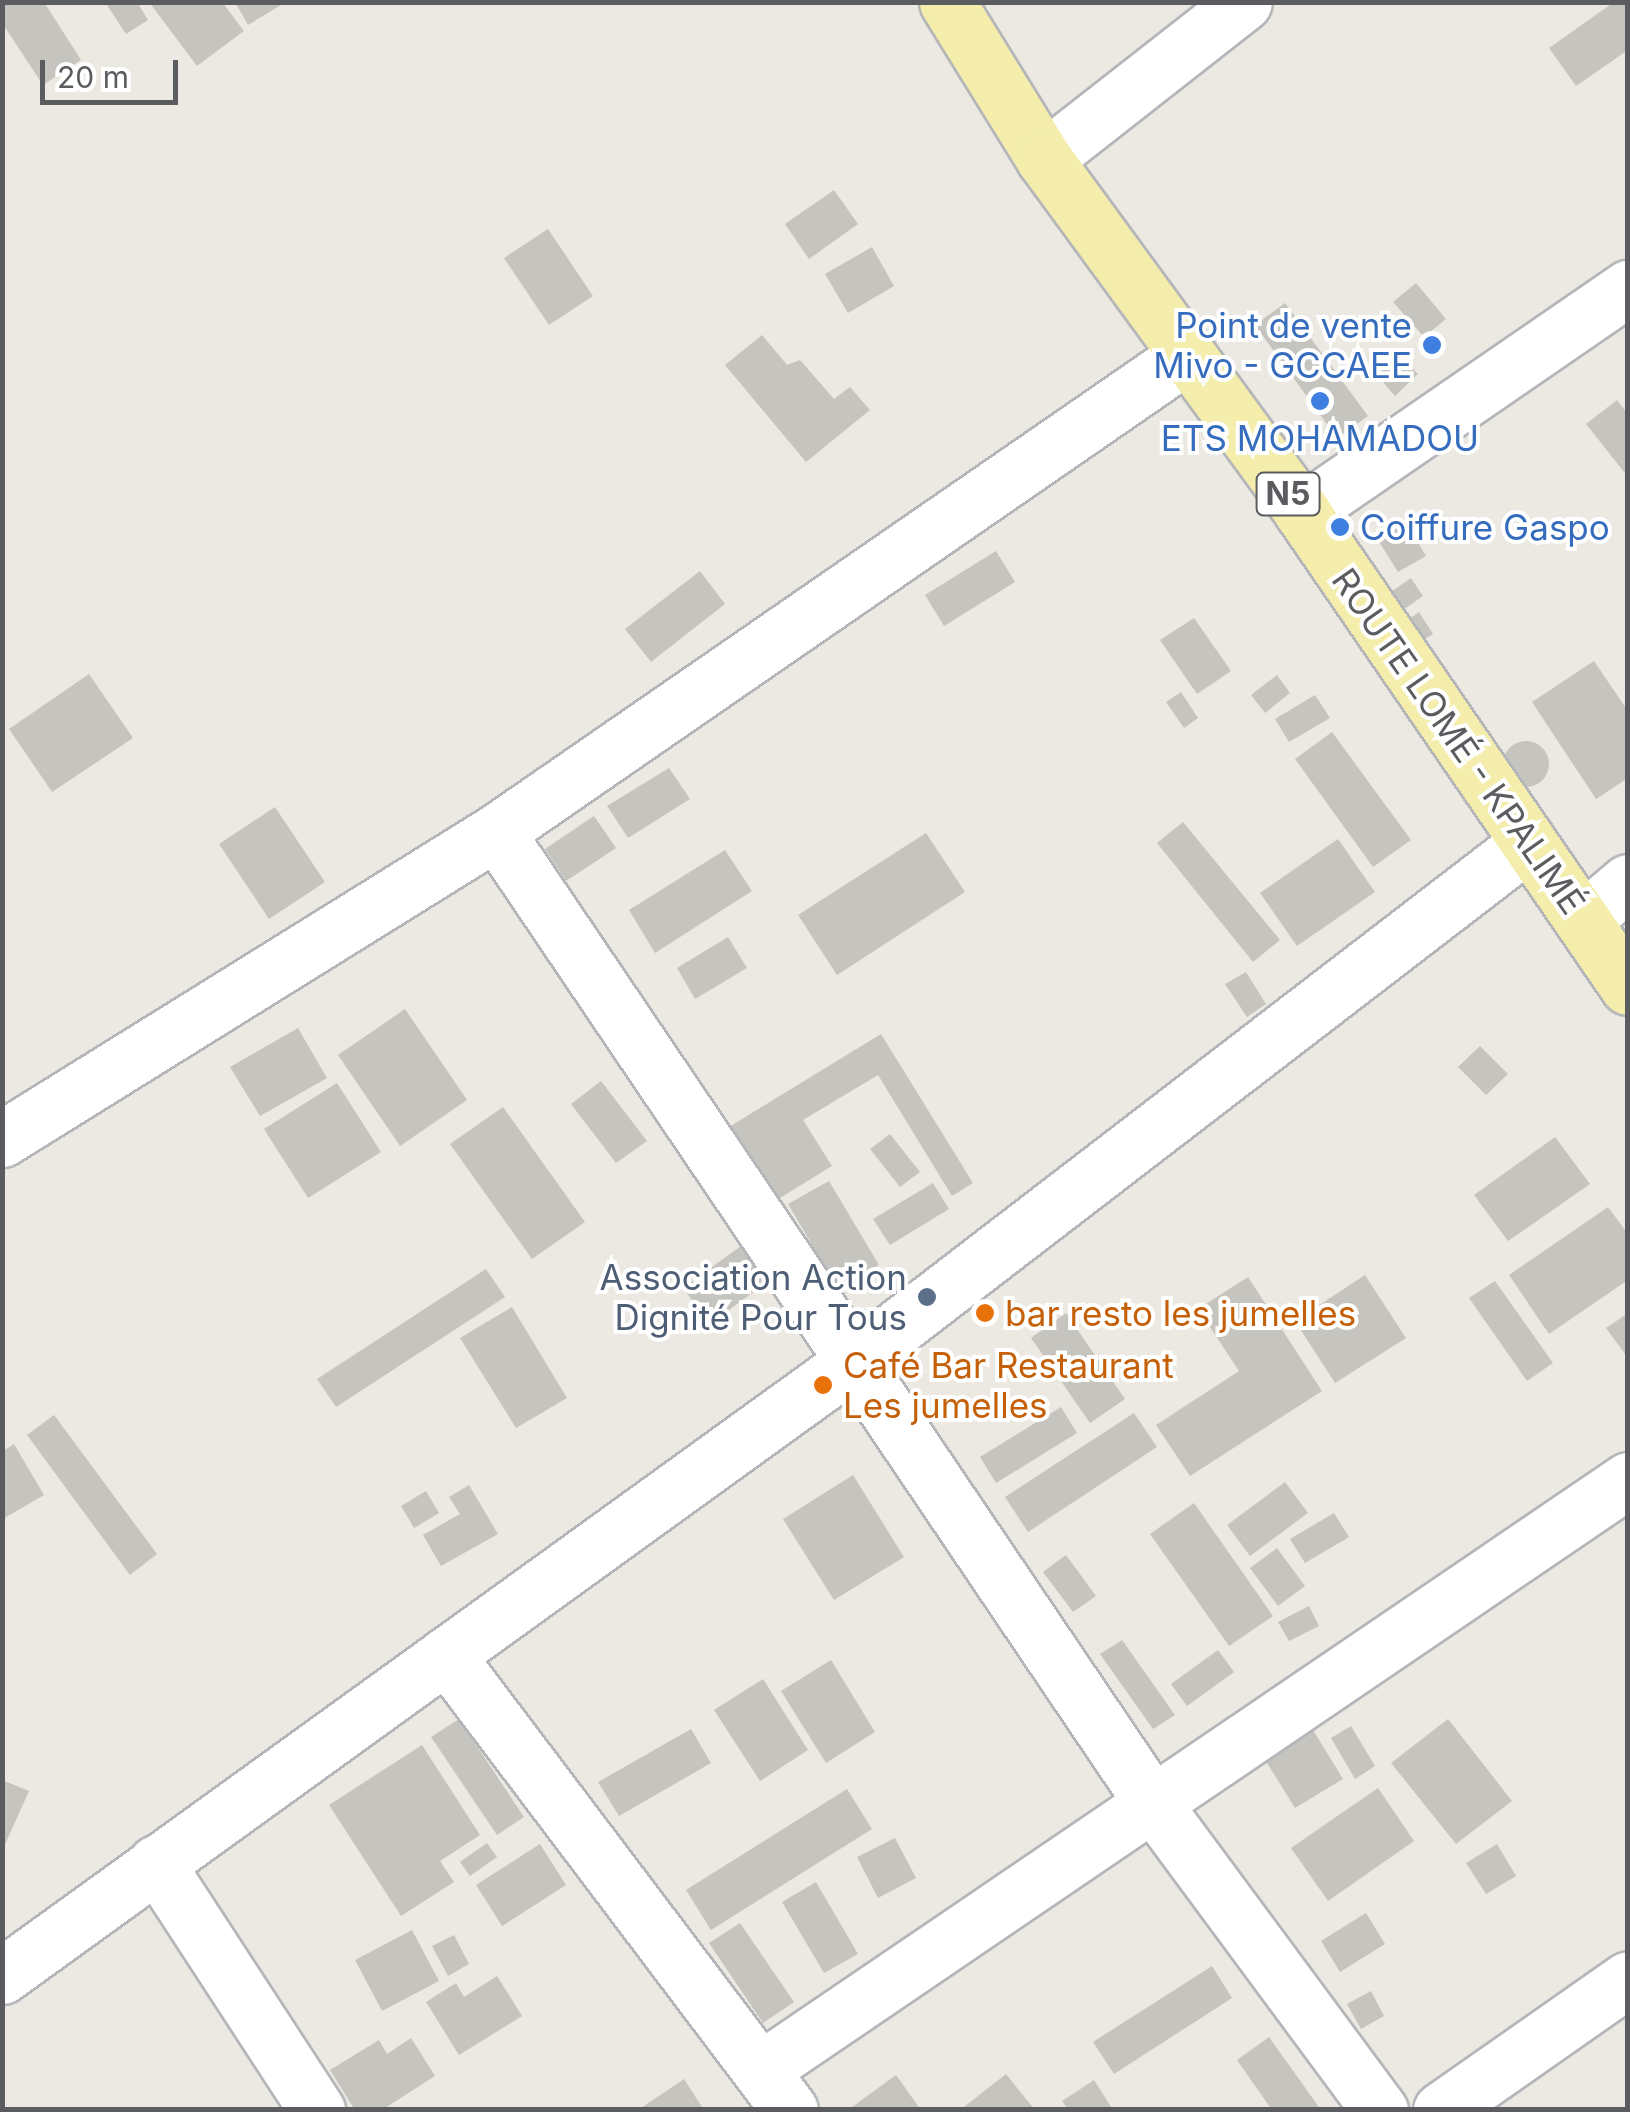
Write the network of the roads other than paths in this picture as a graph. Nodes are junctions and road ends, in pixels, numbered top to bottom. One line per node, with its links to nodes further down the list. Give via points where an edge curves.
1 (947, 2): 3 (main road, ROUTE LOMÉ - KPALIMÉ / N5)
2 (1244, 2): 3 (street)
3 (1044, 159): 5 (main road, ROUTE LOMÉ - KPALIMÉ / N5)
4 (1618, 313): 6 (street)
5 (1186, 356): 6 (main road, ROUTE LOMÉ - KPALIMÉ / N5); 7 (street)
6 (1302, 512): 8 (main road, ROUTE LOMÉ - KPALIMÉ / N5)
7 (496, 832): 12 (street); 13 (street)
8 (1524, 846): 10 (main road, ROUTE LOMÉ - KPALIMÉ / N5); 13 (street)
9 (1628, 882): 10 (street)
10 (1584, 919): 11 (main road, ROUTE LOMÉ - KPALIMÉ / N5)
11 (1628, 987)
12 (2, 1139)
13 (851, 1362): 15 (street); 16 (street)
14 (1628, 1480): 16 (street)
15 (446, 1655): 17 (street); 20 (street)
16 (1151, 1800): 20 (street); 22 (street)
17 (156, 1864): 18 (street); 21 (street)
18 (2, 1976)
19 (1628, 1979): 23 (street)
20 (774, 2090)
21 (318, 2110)
22 (1380, 2110)
23 (1441, 2110)

